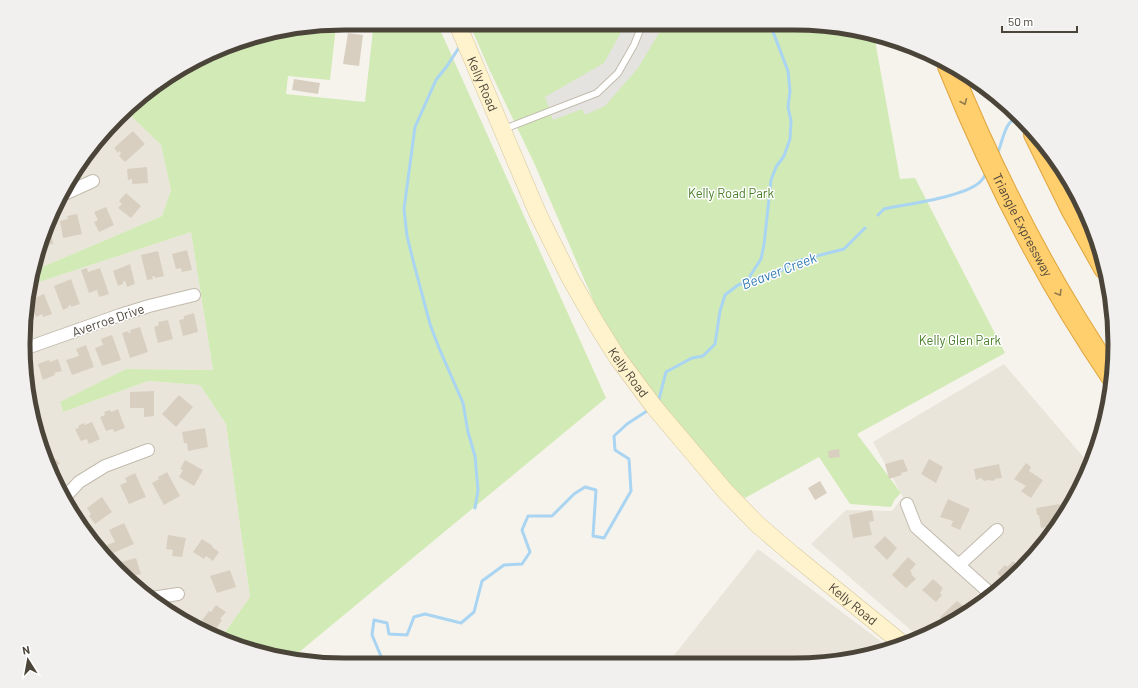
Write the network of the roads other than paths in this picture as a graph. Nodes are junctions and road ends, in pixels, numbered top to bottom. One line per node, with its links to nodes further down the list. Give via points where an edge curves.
1 (460, 30): 4 (street, Kelly Road)
2 (640, 30): 4 (lane, via 618,73 597,93)
3 (952, 73): 11 (highway, Triangle Expressway, one-way to 11, via 986,152 1031,244)
4 (503, 130): 20 (street, Kelly Road, via 545,228 597,325 655,408 726,492 774,539)
5 (1048, 159): 8 (highway)
6 (93, 181): 7 (street)
7 (69, 193)
8 (1091, 243)
9 (194, 296): 10 (street, Averroe Drive, via 149,306)
10 (30, 347)
11 (1107, 369)
12 (148, 450): 13 (street, via 105,466 79,482)
13 (68, 494)
14 (907, 504): 16 (street, via 916,527)
15 (997, 530): 16 (street)
16 (960, 565): 17 (street)
17 (988, 591)
18 (178, 594): 19 (street)
19 (159, 597)
20 (898, 640)

